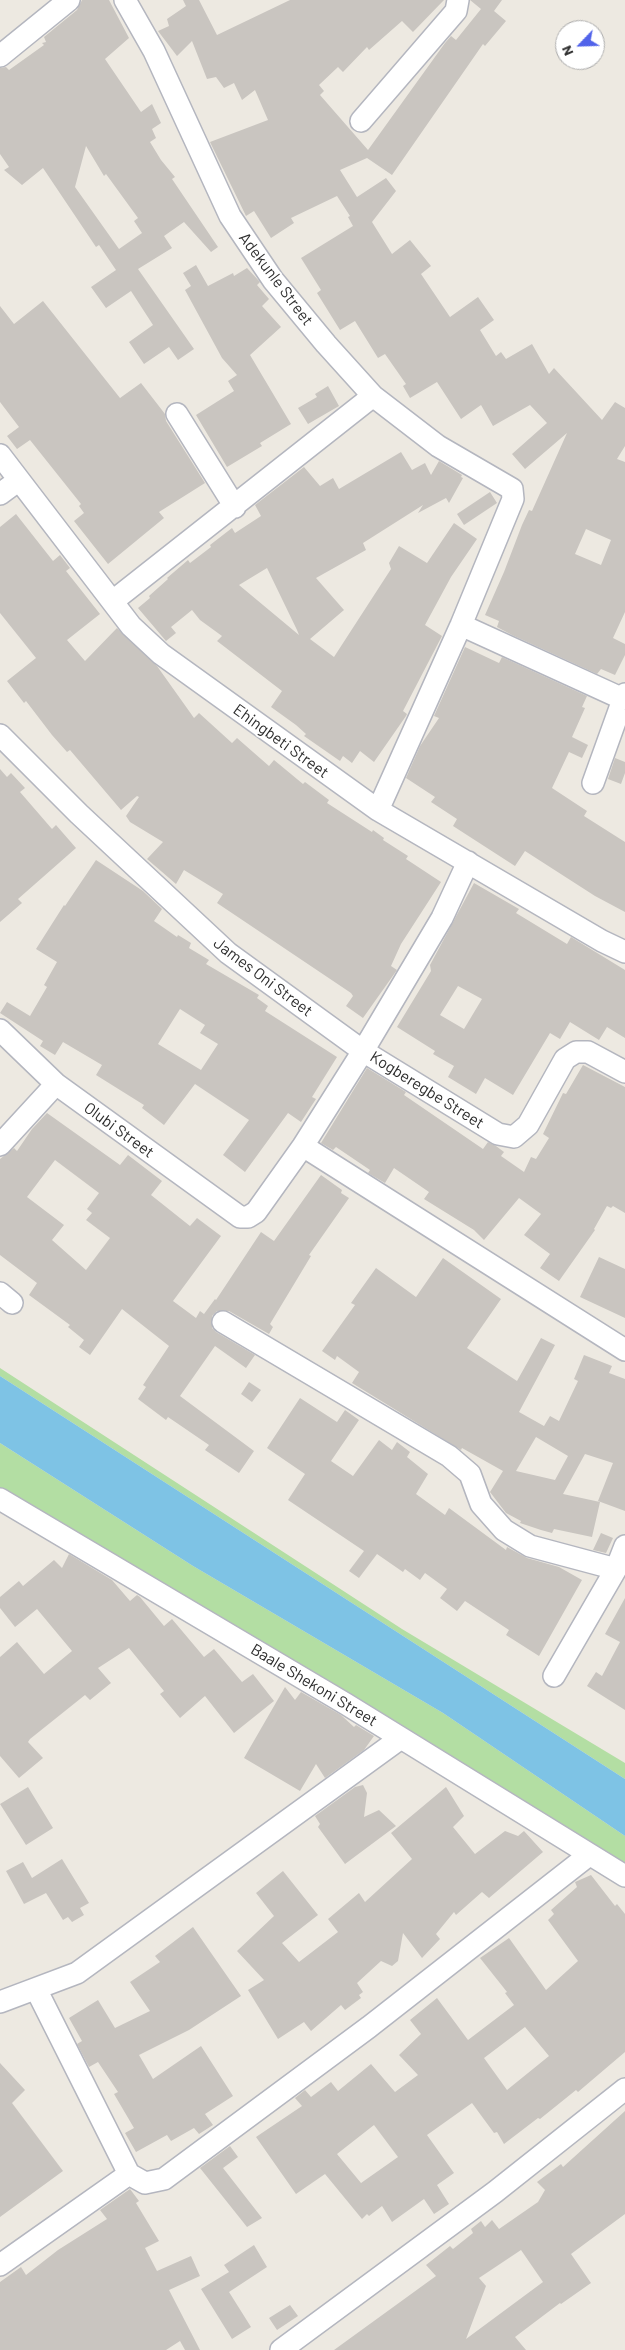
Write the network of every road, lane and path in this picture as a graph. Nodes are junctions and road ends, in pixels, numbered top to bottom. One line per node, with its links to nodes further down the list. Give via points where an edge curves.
1 (70, 0): 4 (street)
2 (125, 0): 6 (street, Adekunle Street, via 154,51 230,216 273,280)
3 (458, 0): 5 (street, via 456,12)
4 (0, 56)
5 (361, 121)
6 (373, 396): 11 (street); 13 (street, Adekunle Street, via 438,446 512,489 513,499)
7 (177, 414): 11 (street)
8 (0, 455): 9 (street, Ehingbeti Street)
9 (19, 480): 10 (street); 12 (street, Ehingbeti Street)
10 (0, 494)
11 (235, 507): 12 (street)
12 (113, 602): 17 (street, Ehingbeti Street, via 131,626 161,654)
13 (461, 625): 14 (street); 17 (street)
14 (624, 696): 16 (street)
15 (0, 735): 21 (street, James Oni Street, via 79,814 228,953)
16 (593, 783)
17 (378, 810): 18 (street, Ehingbeti Street)
18 (468, 862): 19 (street, Ehingbeti Street); 21 (street, Kogberegbe Street, via 442,918)
19 (625, 952)
20 (0, 1030): 23 (street, Olubi Street)
21 (363, 1051): 22 (street, Kogberegbe Street, via 498,1134 514,1137 528,1125 566,1059 576,1052 588,1052); 25 (street)
22 (625, 1072)
23 (56, 1084): 24 (street); 25 (street, Olubi Street, via 240,1217 256,1212)
24 (0, 1146)
25 (303, 1146): 27 (street)
26 (223, 1322): 29 (street, via 450,1456 470,1474 481,1504 504,1530 530,1546)
27 (625, 1350)
28 (0, 1499): 31 (street, Baale Shekoni Street)
29 (622, 1558): 30 (street)
30 (554, 1676)
31 (401, 1738): 32 (street, Baale Shekoni Street); 34 (street, via 77,1973)
32 (589, 1855): 33 (street, Baale Shekoni Street); 37 (street, via 369,2027 164,2179 145,2183)
33 (625, 1876)
34 (36, 1989): 35 (street); 37 (street)
35 (0, 2002)
36 (625, 2089): 39 (street, via 495,2192)
37 (129, 2174): 38 (street)
38 (0, 2265)
39 (280, 2350)

